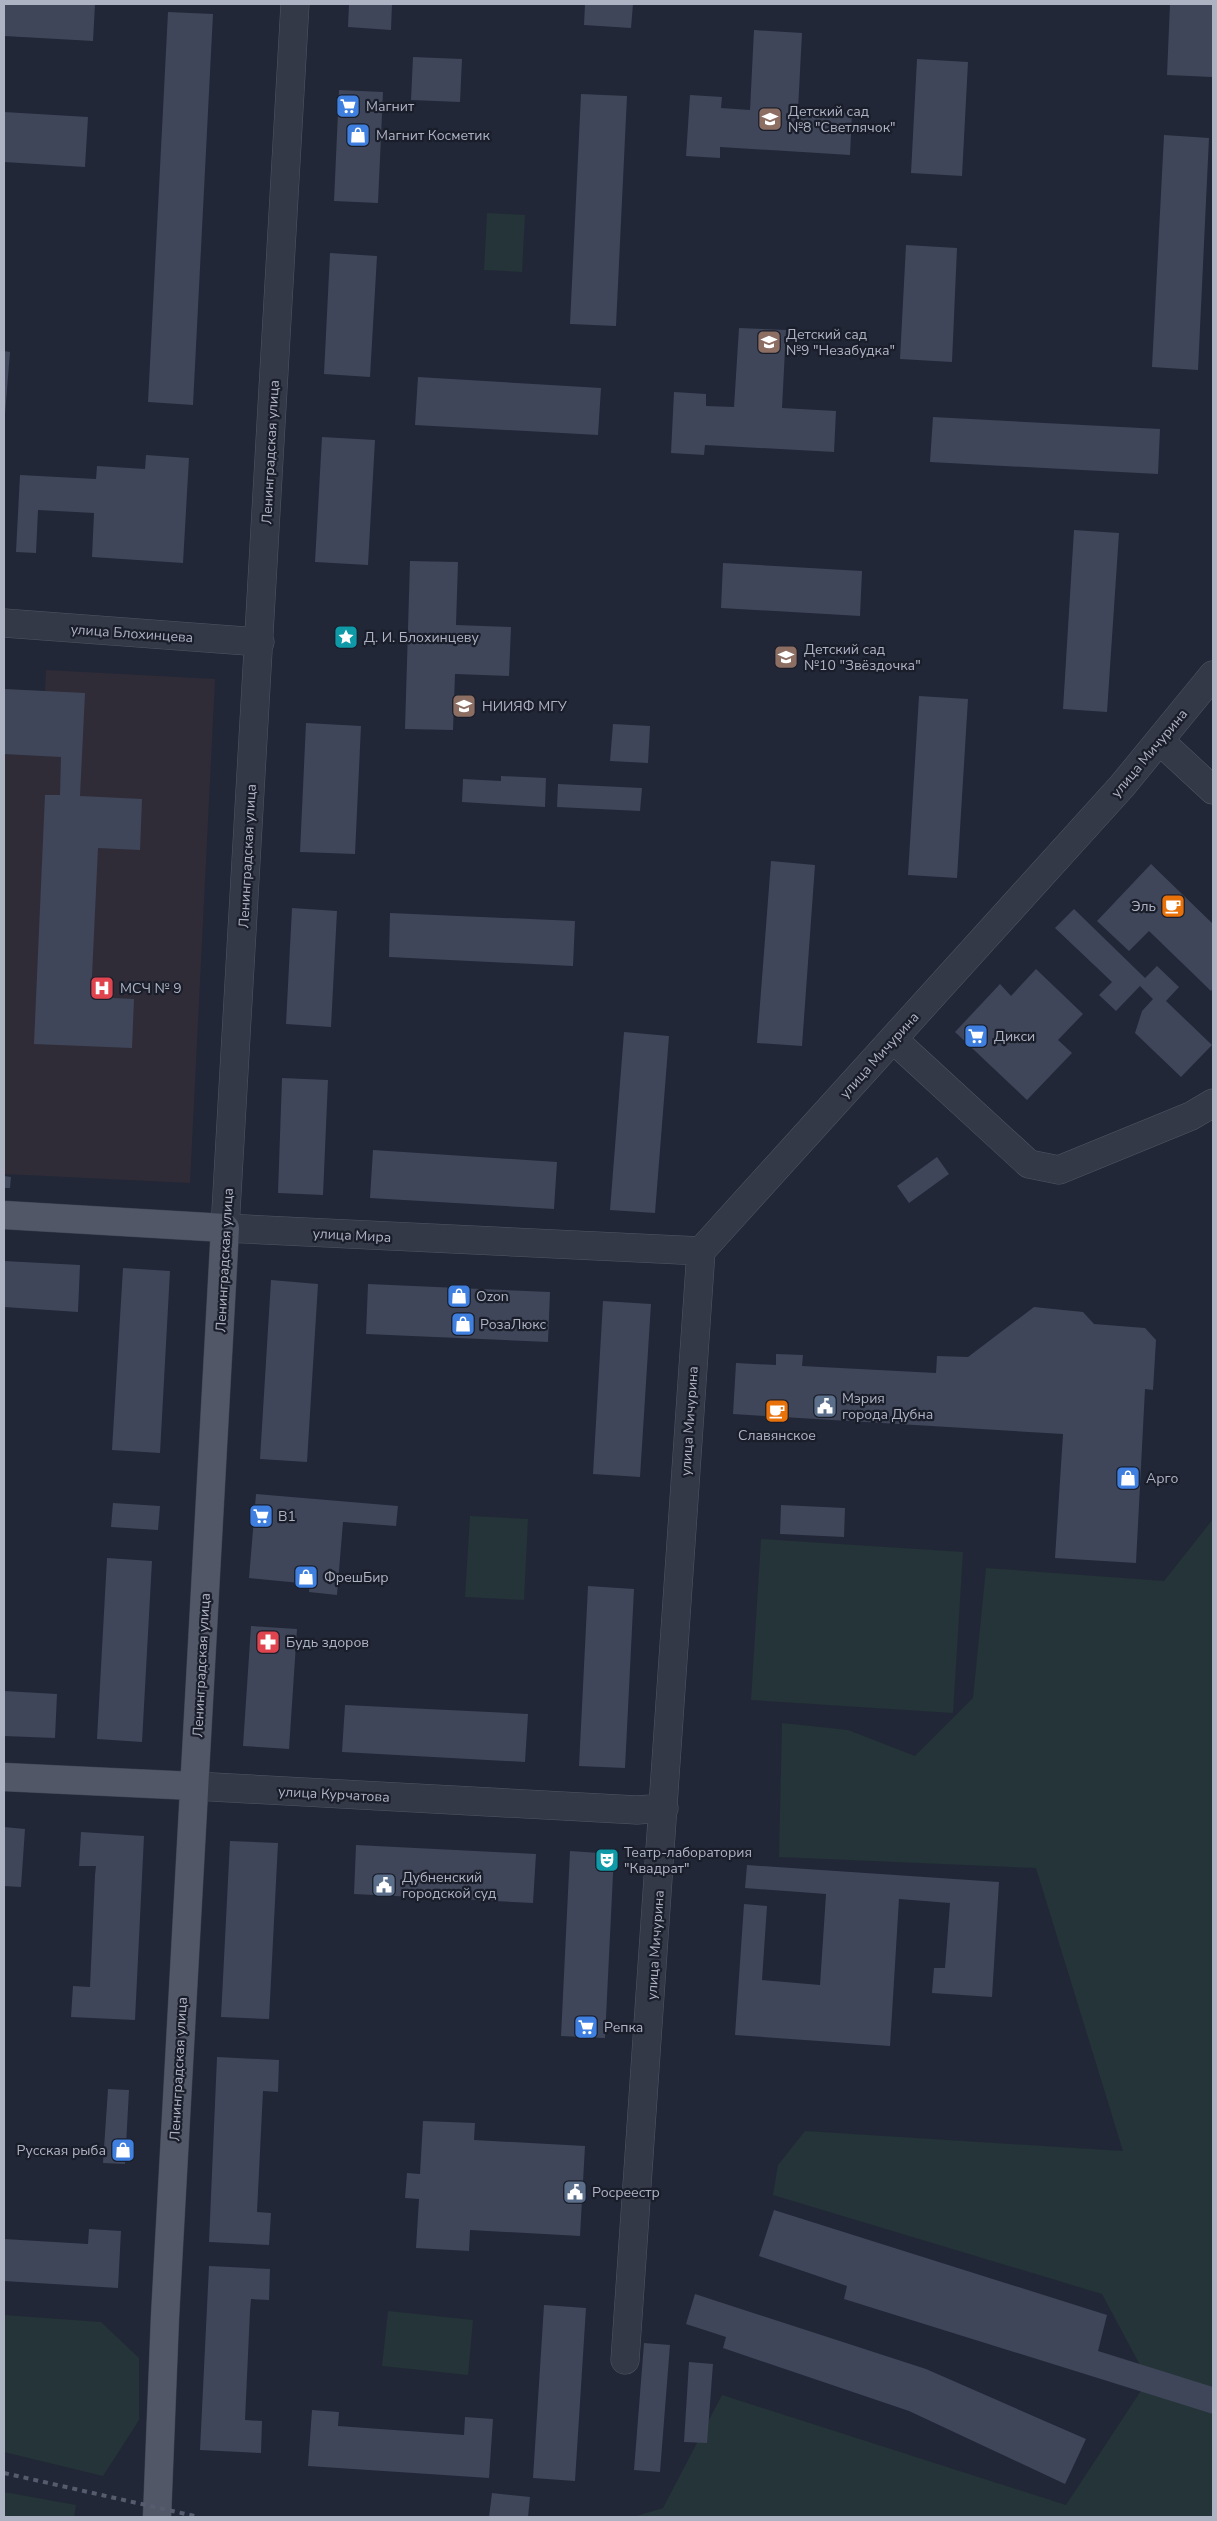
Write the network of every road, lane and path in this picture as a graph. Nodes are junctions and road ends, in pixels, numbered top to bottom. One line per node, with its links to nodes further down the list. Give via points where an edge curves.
1 (295, 4): 3 (street, Ленинградская улица)
2 (4, 623): 3 (street, улица Блохинцева)
3 (260, 642): 10 (street, Ленинградская улица)
4 (1213, 675): 5 (street, улица Мичурина)
5 (1161, 742): 6 (street); 7 (street, улица Мичурина)
6 (1213, 790)
7 (894, 1040): 8 (street, via 1028,1164 1042,1168 1059,1170 1083,1161 1191,1116); 11 (street, улица Мичурина)
8 (1212, 1102)
9 (4, 1215): 10 (main road, улица Мира)
10 (225, 1228): 11 (street, улица Мира); 13 (main road, Ленинградская улица)
11 (701, 1252): 14 (street, улица Мичурина)
12 (4, 1776): 13 (main road, улица Курчатова)
13 (194, 1786): 14 (street, улица Курчатова, via 637,1810); 16 (main road, Ленинградская улица)
14 (664, 1808): 15 (street, улица Мичурина)
15 (626, 2360)
16 (157, 2517)

